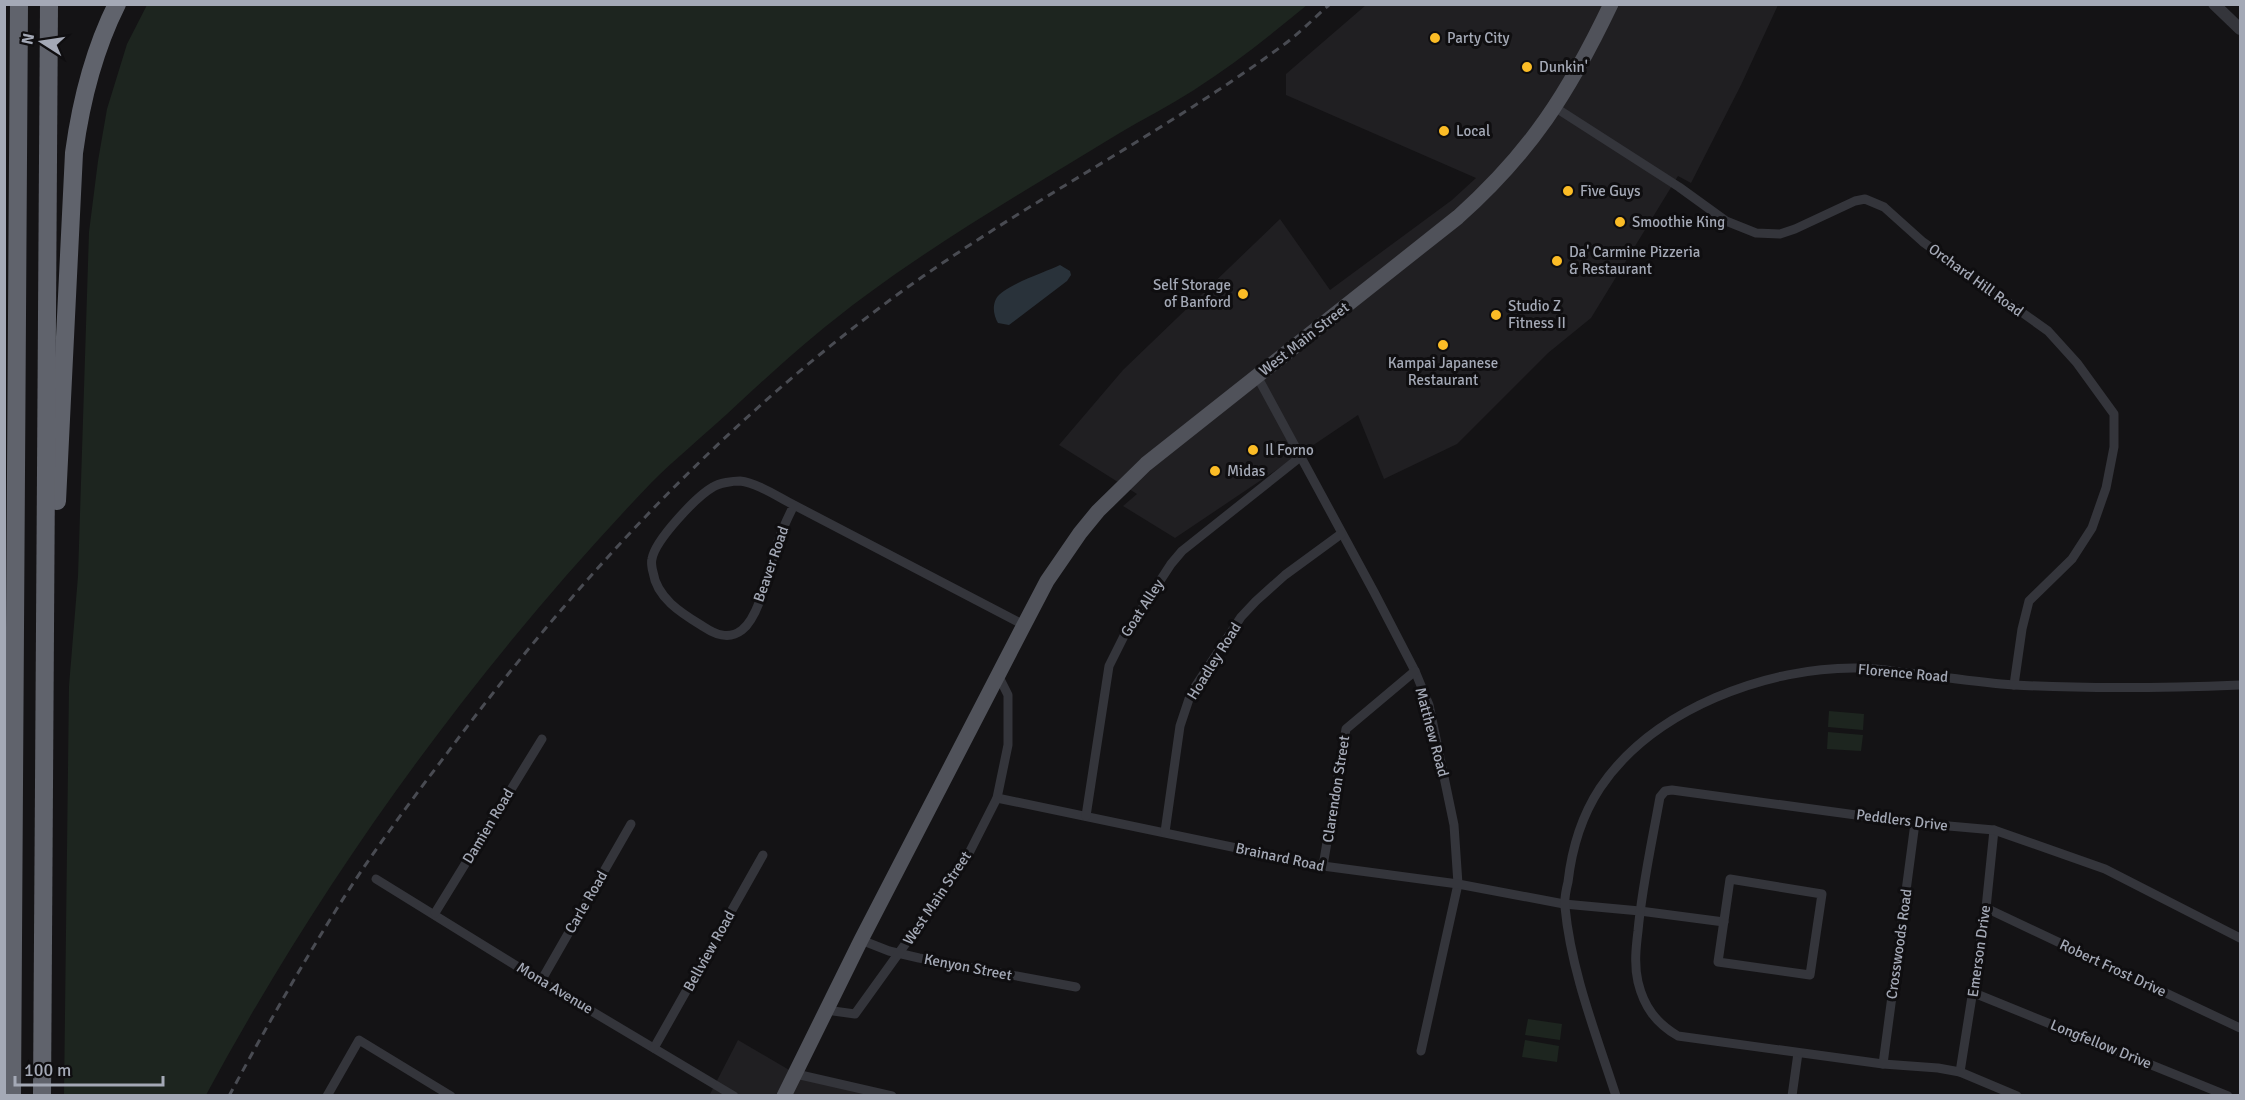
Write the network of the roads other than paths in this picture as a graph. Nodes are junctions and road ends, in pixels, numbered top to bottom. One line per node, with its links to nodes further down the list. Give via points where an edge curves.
1 (17, 4): 13 (highway)
2 (49, 4): 19 (highway)
3 (117, 4): 19 (highway, via 84,93 73,164)
4 (1611, 4): 7 (main road, West Main Street)
5 (2214, 4): 6 (street)
6 (2241, 29)
7 (1556, 108): 9 (main road, West Main Street, via 1514,162 1478,199); 17 (street, Orchard Hill Road, via 1726,221 1756,233 1780,234 1855,201 1876,202 1923,242 2048,331 2077,363 2114,414 2110,468 2091,528 2072,559 2030,601)
8 (4, 300): 13 (highway)
9 (1257, 376): 10 (street, Matthew Road); 14 (main road, West Main Street, via 1146,464 1098,511 1058,565)
10 (1299, 458): 12 (street, Matthew Road); 22 (street, Goat Alley, via 1182,551 1120,643 1105,681)
11 (794, 505): 11 (street, Beaver Road, via 784,524 764,590 743,630 731,636 718,635 664,598 653,574 652,559 659,542 714,486 739,481 752,484); 14 (street, Beaver Road)
12 (1341, 534): 15 (street, Matthew Road); 26 (street, Hoadley Road, via 1256,601 1241,617 1191,693 1180,726)
13 (16, 537): 50 (highway)
14 (1023, 625): 16 (main road, West Main Street)
15 (1414, 671): 28 (street, Clarendon Street, via 1346,729); 30 (street, Matthew Road, via 1429,705 1448,791)
16 (998, 675): 21 (street, West Main Street, via 1008,695 1008,745); 37 (main road, West Main Street)
17 (2014, 685): 18 (street, Florence Road); 31 (street, Florence Road, via 1860,668 1792,674 1745,685 1711,699 1654,734 1606,780 1577,833)
18 (2241, 685)
19 (44, 689): 51 (highway)
20 (542, 739): 34 (street, Damien Road)
21 (997, 798): 22 (street, Brainard Road); 38 (street, West Main Street, via 965,861)
22 (1086, 816): 26 (street, Brainard Road)
23 (1916, 823): 25 (street, Peddlers Drive); 33 (street, Peddlers Drive, via 1665,791 1660,798); 47 (street, Crosswoods Road)
24 (630, 824): 39 (street, Carle Road)
25 (1994, 830): 32 (street, Emerson Drive); 36 (street, Peddlers Drive, via 2105,869)
26 (1165, 832): 28 (street, Brainard Road)
27 (763, 855): 44 (street, Bellview Road)
28 (1323, 866): 30 (street, Brainard Road)
29 (376, 879): 34 (street, Mona Avenue)
30 (1458, 884): 31 (street, Brainard Road); 45 (street, Matthew Road)
31 (1564, 904): 33 (street); 57 (street, Florence Road, via 1586,1002)
32 (1986, 908): 41 (street, Emerson Drive); 43 (street, Robert Frost Drive)
33 (1640, 911): 35 (street); 46 (street, Peddlers Drive, via 1635,954 1637,981 1646,1005 1661,1026 1678,1036)
34 (435, 914): 39 (street, Mona Avenue)
35 (1724, 922): 35 (street, via 1730,879 1822,894 1810,975 1718,962)
36 (2241, 938)
37 (861, 940): 38 (street, Kenyon Street); 42 (main road, West Main Street)
38 (899, 953): 40 (street, Kenyon Street); 42 (street, West Main Street, via 855,1014)
39 (541, 981): 44 (street, Mona Avenue)
40 (1076, 987)
41 (1974, 993): 48 (street, Emerson Drive); 60 (street, Longfellow Drive)
42 (825, 1010): 49 (main road, West Main Street)
43 (2241, 1028)
44 (654, 1048): 54 (street, Mona Avenue)
45 (1421, 1051)
46 (1798, 1053): 47 (street, Peddlers Drive); 58 (street)
47 (1884, 1064): 48 (street, Peddlers Drive)
48 (1960, 1072): 59 (street, Peddlers Drive)
49 (796, 1074): 55 (main road, West Main Street); 56 (street)
50 (12, 1095)
51 (42, 1095)
52 (327, 1095): 53 (street, via 359,1040)
53 (451, 1095)
54 (734, 1095)
55 (784, 1095)
56 (892, 1095)
57 (1616, 1095)
58 (1792, 1095)
59 (2018, 1095)
60 (2228, 1095)

